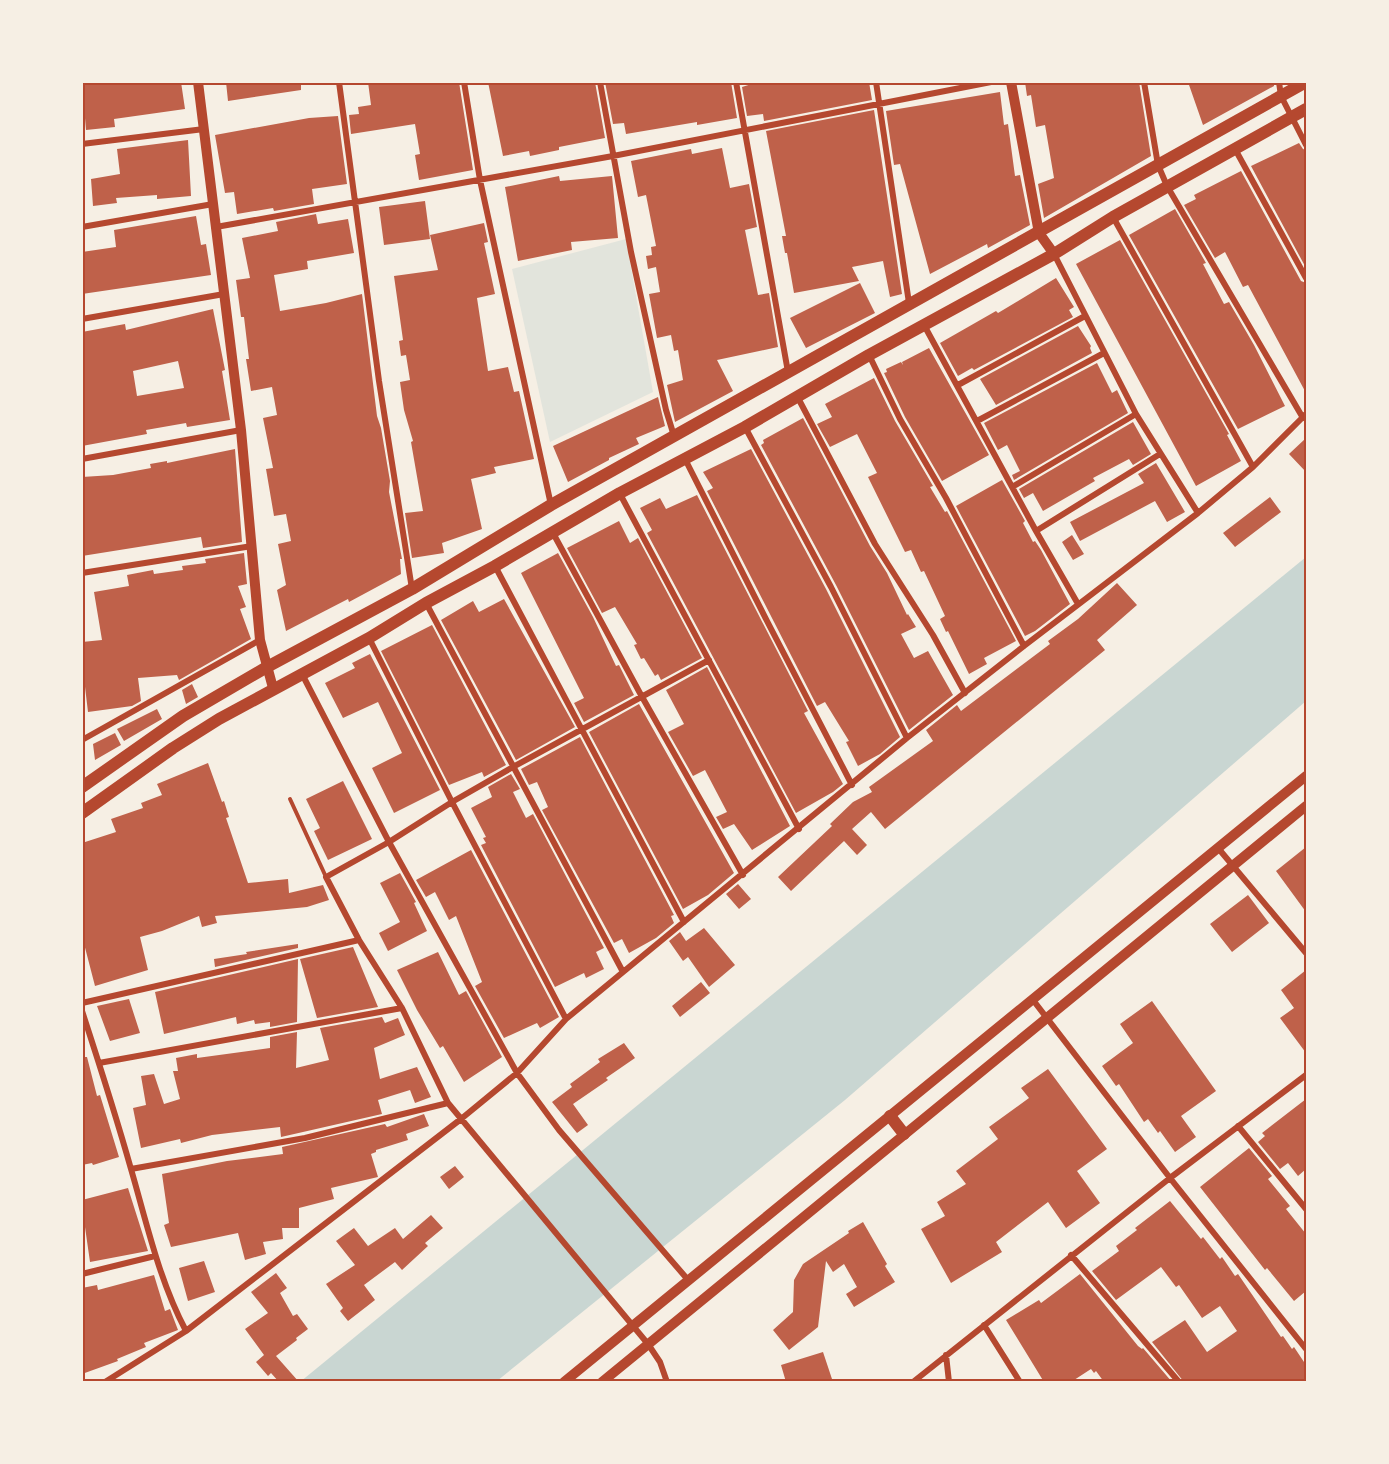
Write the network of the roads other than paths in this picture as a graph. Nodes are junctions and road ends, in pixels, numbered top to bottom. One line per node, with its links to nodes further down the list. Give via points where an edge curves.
1 (198, 82): 16 (street)
2 (339, 82): 25 (street)
3 (464, 82): 23 (street)
4 (600, 82): 21 (street)
5 (736, 82): 17 (street)
6 (876, 82): 13 (street)
7 (991, 82): 13 (street)
8 (1011, 82): 30 (street)
9 (1144, 82): 22 (street)
10 (1279, 82): 12 (street)
11 (1306, 82): 12 (main road)
12 (1281, 96): 15 (street); 22 (main road)
13 (880, 105): 17 (street); 34 (street)
14 (1306, 109): 15 (main road)
15 (1292, 117): 19 (street); 20 (main road)
16 (204, 129): 18 (street); 26 (street)
17 (744, 130): 21 (street); 40 (street)
18 (82, 144)
19 (1306, 145)
20 (1234, 149): 24 (main road); 32 (street)
21 (613, 156): 23 (street); 48 (street, via 631,252)
22 (1158, 165): 24 (street); 30 (main road)
23 (480, 180): 25 (street); 55 (street)
24 (1167, 186): 27 (main road); 44 (street)
25 (356, 203): 29 (street); 62 (street)
26 (213, 204): 28 (street); 29 (street)
27 (1113, 217): 31 (main road); 52 (street)
28 (82, 227)
29 (216, 227): 33 (street)
30 (1040, 233): 31 (street); 34 (main road)
31 (1054, 254): 35 (street); 37 (main road)
32 (1306, 279)
33 (224, 294): 36 (street); 47 (street)
34 (909, 303): 40 (main road)
35 (1085, 316): 38 (street); 41 (street)
36 (82, 319)
37 (924, 325): 39 (main road); 41 (street)
38 (1104, 353): 43 (street); 45 (street)
39 (869, 355): 42 (main road); 67 (street)
40 (788, 372): 48 (main road)
41 (958, 385): 45 (street)
42 (796, 395): 46 (main road); 72 (street, via 875,544 933,634)
43 (1136, 414): 49 (street); 53 (street)
44 (1304, 416): 52 (street)
45 (977, 421): 53 (street)
46 (745, 426): 51 (main road); 75 (street)
47 (241, 430): 50 (street); 59 (street)
48 (675, 436): 55 (main road)
49 (1160, 454): 56 (street); 57 (street)
50 (82, 459)
51 (685, 459): 54 (main road); 79 (street)
52 (1252, 467): 56 (street)
53 (1012, 487): 57 (street)
54 (620, 494): 58 (main road); 68 (street)
55 (551, 505): 62 (main road)
56 (1198, 513): 64 (street)
57 (1036, 531): 64 (street)
58 (553, 533): 60 (main road); 73 (street)
59 (252, 546): 61 (street); 66 (street)
60 (495, 566): 63 (main road); 74 (street)
61 (82, 573)
62 (412, 589): 69 (main road)
63 (426, 603): 65 (main road); 77 (street)
64 (1078, 604): 67 (street)
65 (369, 638): 70 (main road); 82 (street)
66 (260, 640): 69 (street); 76 (street)
67 (1024, 646): 72 (street)
68 (709, 660): 73 (street); 85 (street)
69 (267, 667): 71 (street); 80 (main road, via 183,716)
70 (301, 674): 71 (main road); 86 (street)
71 (273, 688): 84 (main road, via 173,748)
72 (965, 693): 75 (street)
73 (641, 695): 74 (street); 89 (street)
74 (582, 729): 77 (street); 91 (street)
75 (907, 738): 79 (street)
76 (82, 740)
77 (513, 767): 82 (street); 94 (street)
78 (1306, 776): 87 (street)
79 (852, 785): 85 (street)
80 (82, 787)
81 (290, 799): 90 (lane)
82 (452, 802): 86 (street); 100 (street)
83 (1306, 806): 88 (street)
84 (82, 813)
85 (799, 829): 89 (street)
86 (389, 842): 90 (street); 102 (street)
87 (1218, 848): 88 (street); 95 (street)
88 (1233, 866): 93 (street); 99 (street)
89 (743, 875): 91 (street)
90 (326, 877): 92 (street)
91 (684, 922): 94 (street)
92 (359, 940): 96 (street); 97 (street)
93 (1306, 952)
94 (623, 972): 100 (street)
95 (1032, 1000): 99 (street); 105 (street)
96 (82, 1003)
97 (402, 1008): 101 (street); 104 (street)
98 (82, 1011): 101 (street)
99 (1047, 1018): 108 (street); 110 (street)
100 (566, 1019): 102 (street)
101 (99, 1064): 109 (street)
102 (517, 1073): 106 (street); 115 (street, via 559,1130)
103 (1306, 1077): 107 (street)
104 (448, 1103): 106 (street); 109 (street, via 305,1137)
105 (890, 1116): 108 (main road); 115 (street)
106 (461, 1119): 116 (street); 118 (street)
107 (1238, 1126): 110 (street); 111 (street)
108 (904, 1134): 119 (street)
109 (131, 1169): 113 (street)
110 (1170, 1178): 112 (street); 120 (street)
111 (1306, 1209)
112 (1071, 1255): 117 (street); 129 (street)
113 (155, 1256): 114 (street); 118 (street, via 171,1303)
114 (82, 1274)
115 (689, 1281): 116 (street)
116 (633, 1325): 119 (street); 123 (street)
117 (984, 1325): 121 (street); 128 (street)
118 (186, 1331): 122 (street)
119 (648, 1344): 124 (street); 125 (street)
120 (1306, 1349)
121 (946, 1355): 126 (street); 127 (street)
122 (105, 1382)
123 (564, 1382)
124 (602, 1382)
125 (667, 1382)
126 (913, 1382)
127 (949, 1382)
128 (1020, 1382)
129 (1179, 1382)

